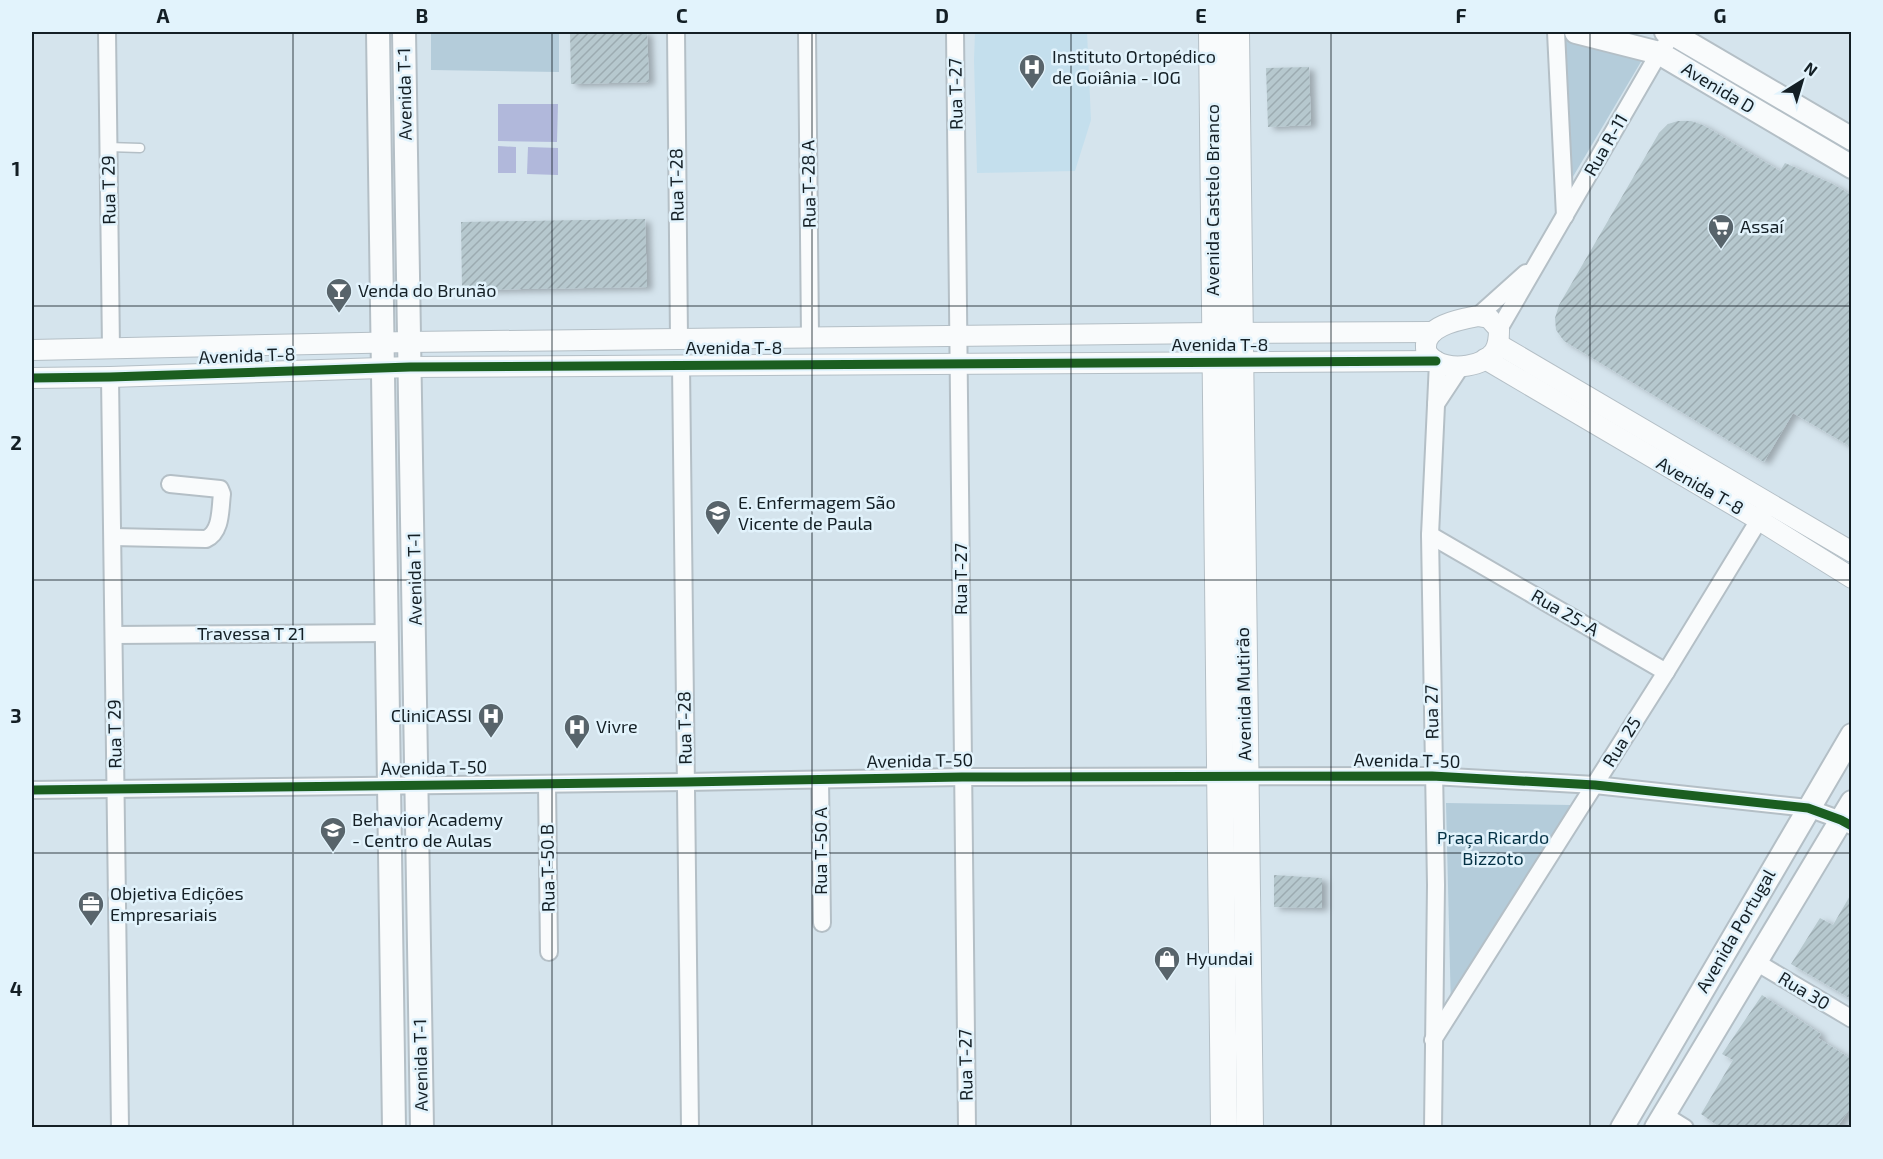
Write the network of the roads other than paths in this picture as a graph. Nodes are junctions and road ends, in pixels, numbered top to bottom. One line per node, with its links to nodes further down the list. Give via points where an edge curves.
1 (107, 32): 14 (street, Rua T 29)
2 (378, 32): 28 (main road, Avenida T-1)
3 (404, 32): 27 (main road, Avenida T-1)
4 (676, 32): 26 (street, Rua T-28)
5 (807, 32): 25 (street, Rua T-28 A)
6 (955, 32): 23 (street, Rua T-27)
7 (1212, 32): 22 (main road, Avenida Castelo Branco)
8 (1236, 32): 20 (main road, Avenida Castelo Branco)
9 (1556, 32): 17 (street)
10 (1576, 32): 12 (main road, Avenida D)
11 (1671, 32): 12 (street, Rua R-11); 13 (main road, Avenida D)
12 (1659, 53): 16 (main road, Avenida D); 17 (street, Rua R-11)
13 (1851, 139)
14 (108, 147): 15 (lane); 29 (street, Rua T 29)
15 (140, 148)
16 (1851, 167)
17 (1565, 217): 18 (street, Rua R-11)
18 (1540, 260): 19 (street, Rua R-11); 24 (street, Rua R-11)
19 (1478, 316): 21 (street); 24 (street, via 1489,318)
20 (1240, 332): 21 (street, Avenida T-8); 22 (street, Avenida T-8); 32 (main road, Avenida Mutirão)
21 (1433, 332): 34 (street, via 1426,348)
22 (1214, 333): 23 (street, Avenida T-8); 33 (main road, Avenida Mutirão)
23 (959, 336): 25 (street, Avenida T-8); 35 (street, Rua T-27)
24 (1499, 337): 31 (street, via 1494,352); 44 (street, Avenida T-8)
25 (810, 338): 26 (street, Avenida T-8)
26 (679, 339): 27 (street, Avenida T-8)
27 (409, 342): 28 (street, Avenida T-8); 38 (main road, Avenida T-1)
28 (381, 344): 29 (street, Avenida T-8); 39 (main road, Avenida T-1)
29 (111, 349): 30 (street, Avenida T-8)
30 (32, 350)
31 (1485, 359): 37 (street); 45 (street, Avenida T-8)
32 (1240, 361): 33 (street, Avenida T-8); 34 (street, Avenida T-8); 57 (main road, Avenida Mutirão)
33 (1214, 362): 35 (street, Avenida T-8); 56 (main road, Avenida Mutirão)
34 (1437, 362): 37 (street); 42 (street, Rua 27)
35 (959, 363): 36 (street, Avenida T-8); 59 (street, Rua T-27)
36 (681, 365): 38 (street, Avenida T-8); 61 (street, Rua T-28)
37 (1461, 366): 42 (street)
38 (410, 367): 39 (street, Avenida T-8); 64 (main road, Avenida T-1)
39 (382, 368): 40 (street, Avenida T-8); 52 (main road, Avenida T-1)
40 (110, 377): 41 (street, Avenida T-8); 47 (street, Rua T 29)
41 (32, 378)
42 (1436, 404): 46 (street, Rua 27)
43 (170, 484): 47 (street, via 220,489 217,527 212,536)
44 (1770, 502): 45 (street, Rua 25); 48 (street, Avenida T-8)
45 (1759, 520): 51 (street, Avenida T-8); 54 (street, Rua 25)
46 (1430, 535): 49 (street, Rua 25-A); 50 (street, Rua 27)
47 (113, 537): 53 (street, Rua T 29)
48 (1851, 552)
49 (1463, 554): 50 (street); 54 (street, Rua 25-A)
50 (1430, 560): 58 (street, Rua 27)
51 (1851, 578)
52 (387, 633): 53 (street, Travessa T 21); 63 (main road, Avenida T-1)
53 (114, 634): 66 (street, Rua T 29)
54 (1666, 672): 65 (street, Rua 25)
55 (1851, 735): 68 (main road, Avenida Portugal)
56 (1220, 776): 57 (street, Avenida T-50); 59 (street, Avenida T-50); 81 (main road, Avenida Mutirão)
57 (1245, 776): 58 (street, Avenida T-50); 82 (main road, Avenida Mutirão)
58 (1432, 776): 65 (street, Avenida T-50); 74 (street, Rua 27, via 1436,885)
59 (962, 777): 60 (street, Avenida T-50); 80 (street, Rua T-27)
60 (820, 780): 61 (street, Avenida T-50); 70 (street, Rua T-50 A)
61 (686, 782): 62 (street, Avenida T-50); 79 (street, Rua T-28)
62 (547, 784): 64 (street, Avenida T-50); 71 (street, Rua T-50 B)
63 (390, 785): 64 (street, Avenida T-50); 66 (street, Avenida T-50); 77 (main road, Avenida T-1)
64 (419, 785): 78 (main road, Avenida T-1)
65 (1595, 785): 68 (street, Avenida T-50); 74 (street, Rua 25)
66 (116, 789): 67 (street, Avenida T-50); 76 (street, Rua T 29)
67 (32, 790)
68 (1808, 808): 69 (street, Avenida T-50); 84 (main road, Avenida Portugal)
69 (1848, 816): 72 (main road, Avenida Portugal)
70 (822, 923)
71 (549, 952)
72 (1756, 962): 73 (street, Rua 30); 75 (main road, Avenida Portugal)
73 (1851, 1019)
74 (1432, 1041): 83 (street, Rua 27)
75 (1660, 1121): 85 (street)
76 (120, 1128)
77 (394, 1128)
78 (422, 1128)
79 (690, 1128)
80 (967, 1128)
81 (1224, 1128)
82 (1250, 1128)
83 (1433, 1128)
84 (1622, 1128)
85 (1685, 1128)

